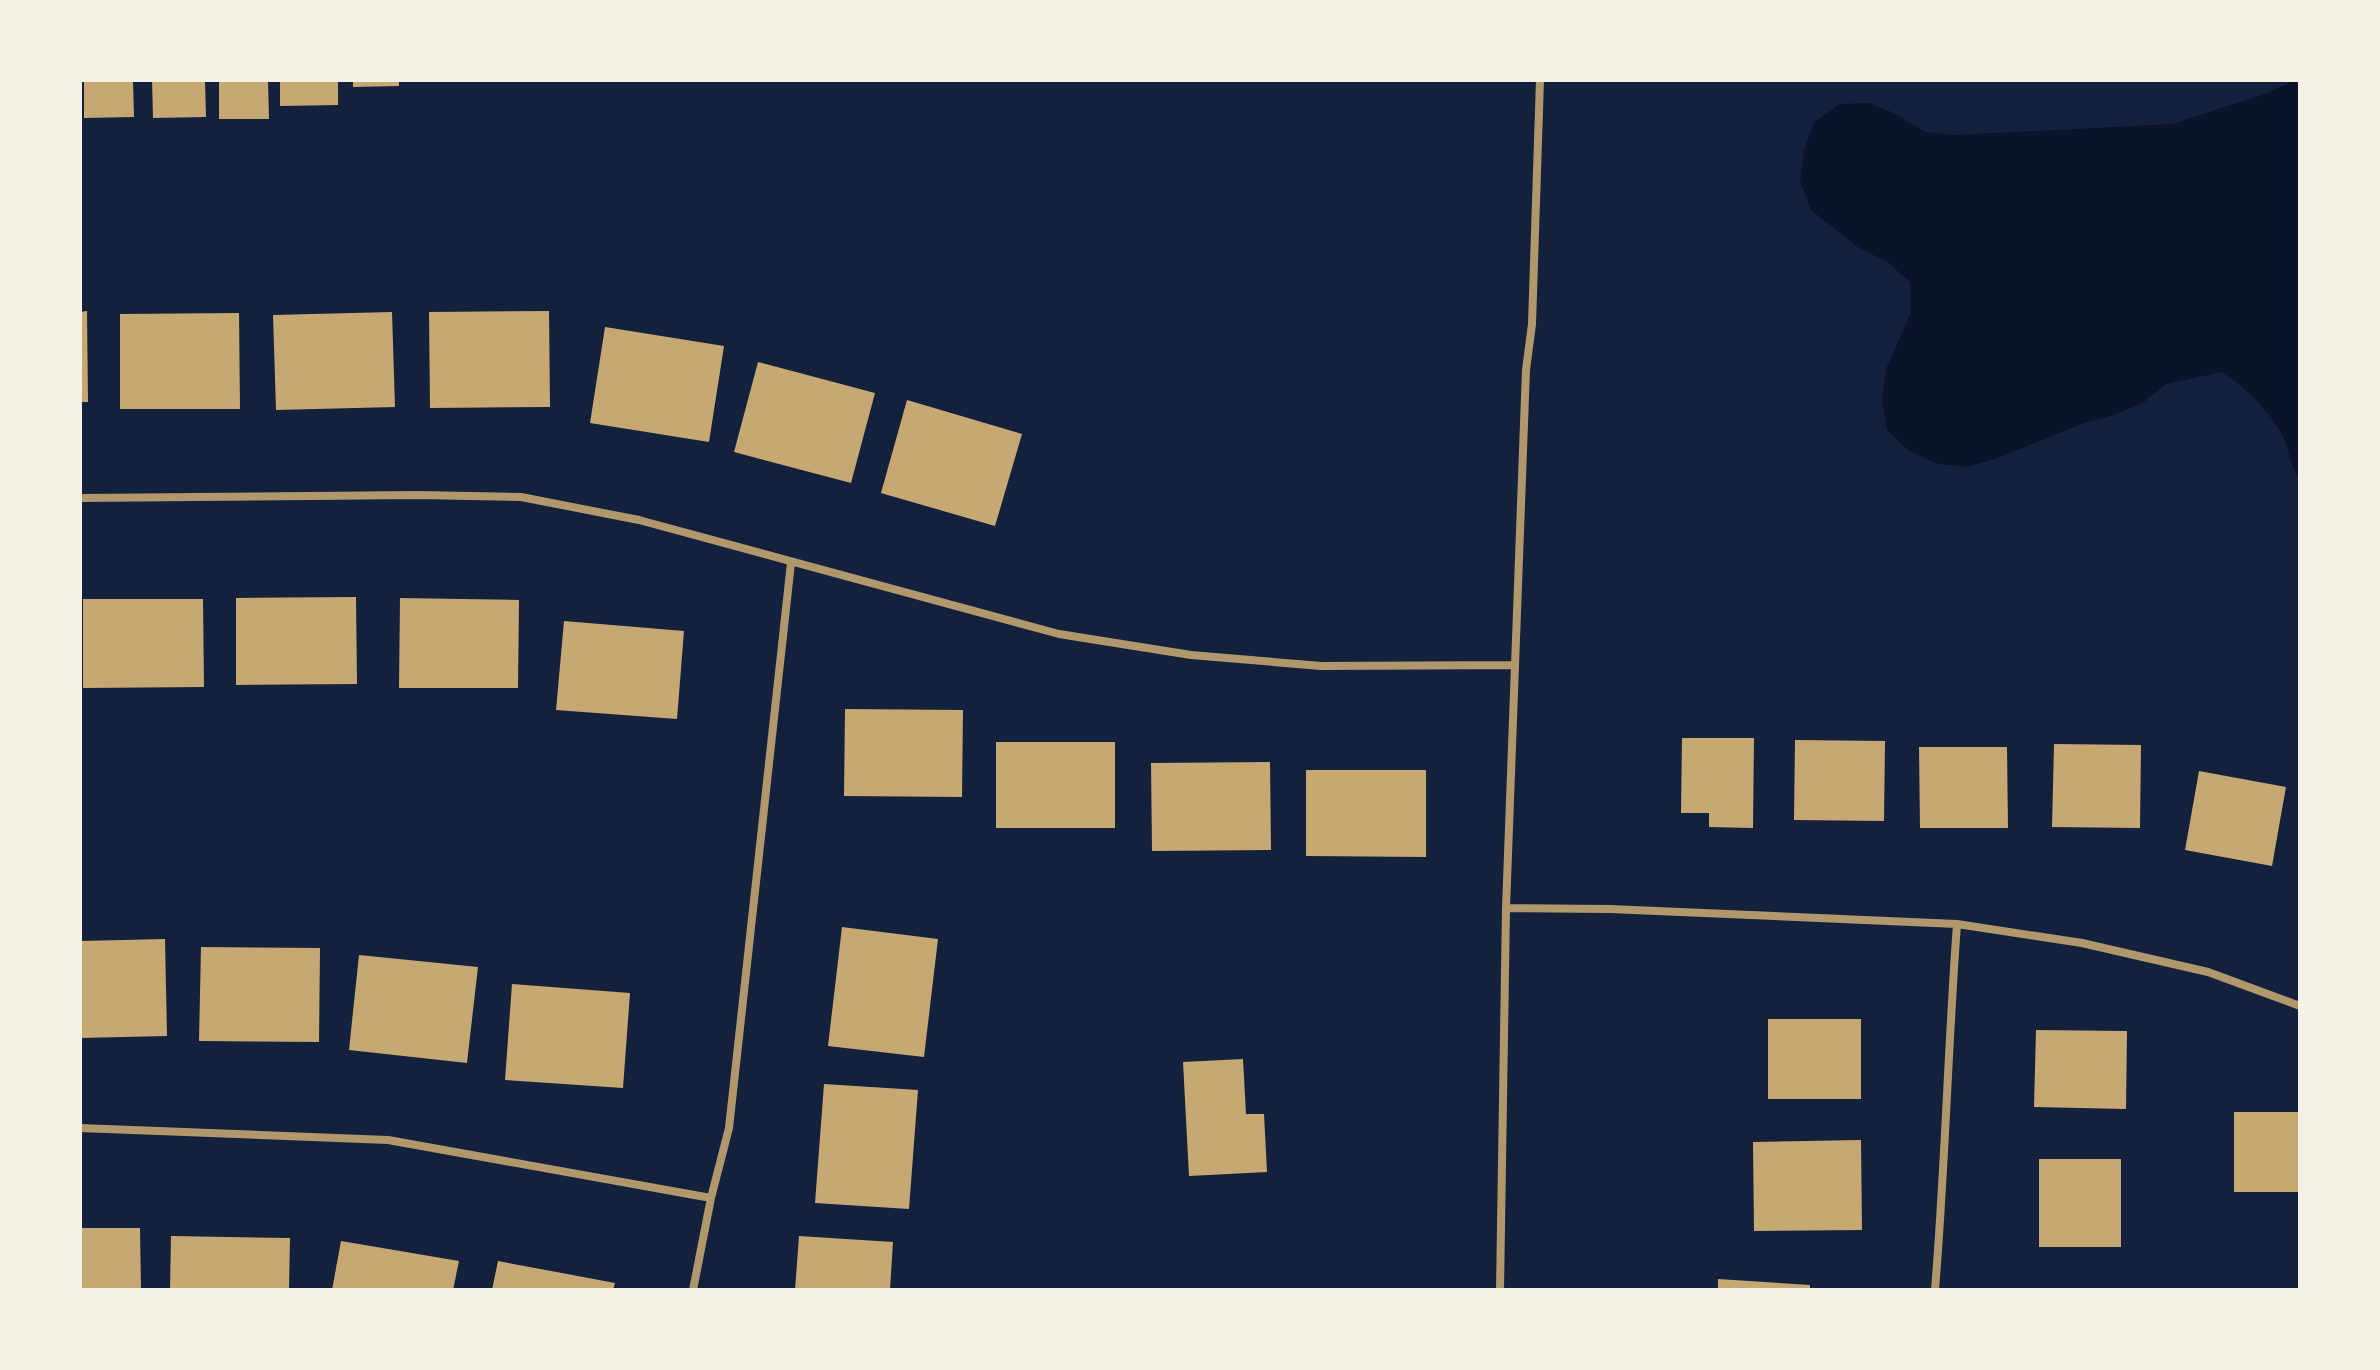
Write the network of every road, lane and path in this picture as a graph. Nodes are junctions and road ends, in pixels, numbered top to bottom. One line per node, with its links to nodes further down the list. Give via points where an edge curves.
1 (1540, 80): 4 (street)
2 (80, 498): 3 (street, via 521,497 639,520)
3 (791, 563): 4 (street, via 1059,634 1191,655 1321,666); 9 (street, via 729,1128)
4 (1515, 665): 5 (street)
5 (1506, 908): 6 (street); 11 (street)
6 (1957, 924): 7 (street, via 2082,943 2194,969); 12 (street)
7 (2300, 1006)
8 (80, 1128): 9 (street, via 388,1140)
9 (711, 1198): 10 (street)
10 (693, 1290)
11 (1500, 1290)
12 (1935, 1290)

